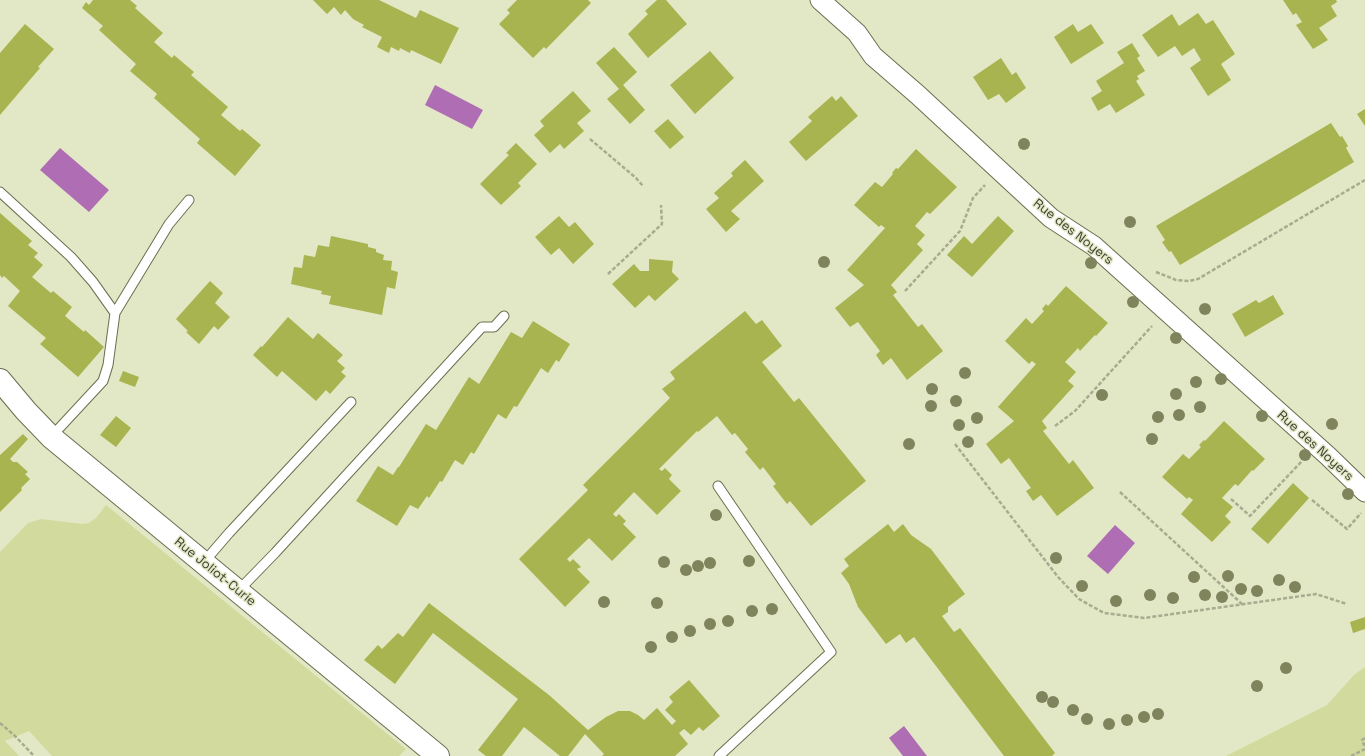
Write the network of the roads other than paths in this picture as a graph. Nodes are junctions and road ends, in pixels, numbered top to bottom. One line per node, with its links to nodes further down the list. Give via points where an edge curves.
1 (820, 0): 10 (street, Rue des Noyers, via 857,33 873,56 1051,218 1094,246)
2 (0, 192): 4 (lane, via 71,257)
3 (189, 200): 4 (lane, via 169,224)
4 (115, 313): 8 (lane, via 108,365 103,381)
5 (504, 316): 12 (lane, via 494,327 482,327)
6 (0, 380): 8 (main road, Rue Joliot-Curie)
7 (350, 402): 11 (lane)
8 (51, 437): 11 (main road, Rue Joliot-Curie)
9 (718, 486): 14 (lane, via 831,652)
10 (1365, 492)
11 (204, 562): 12 (main road, Rue Joliot-Curie)
12 (238, 591): 13 (main road, Rue Joliot-Curie)
13 (438, 756)
14 (719, 756)

